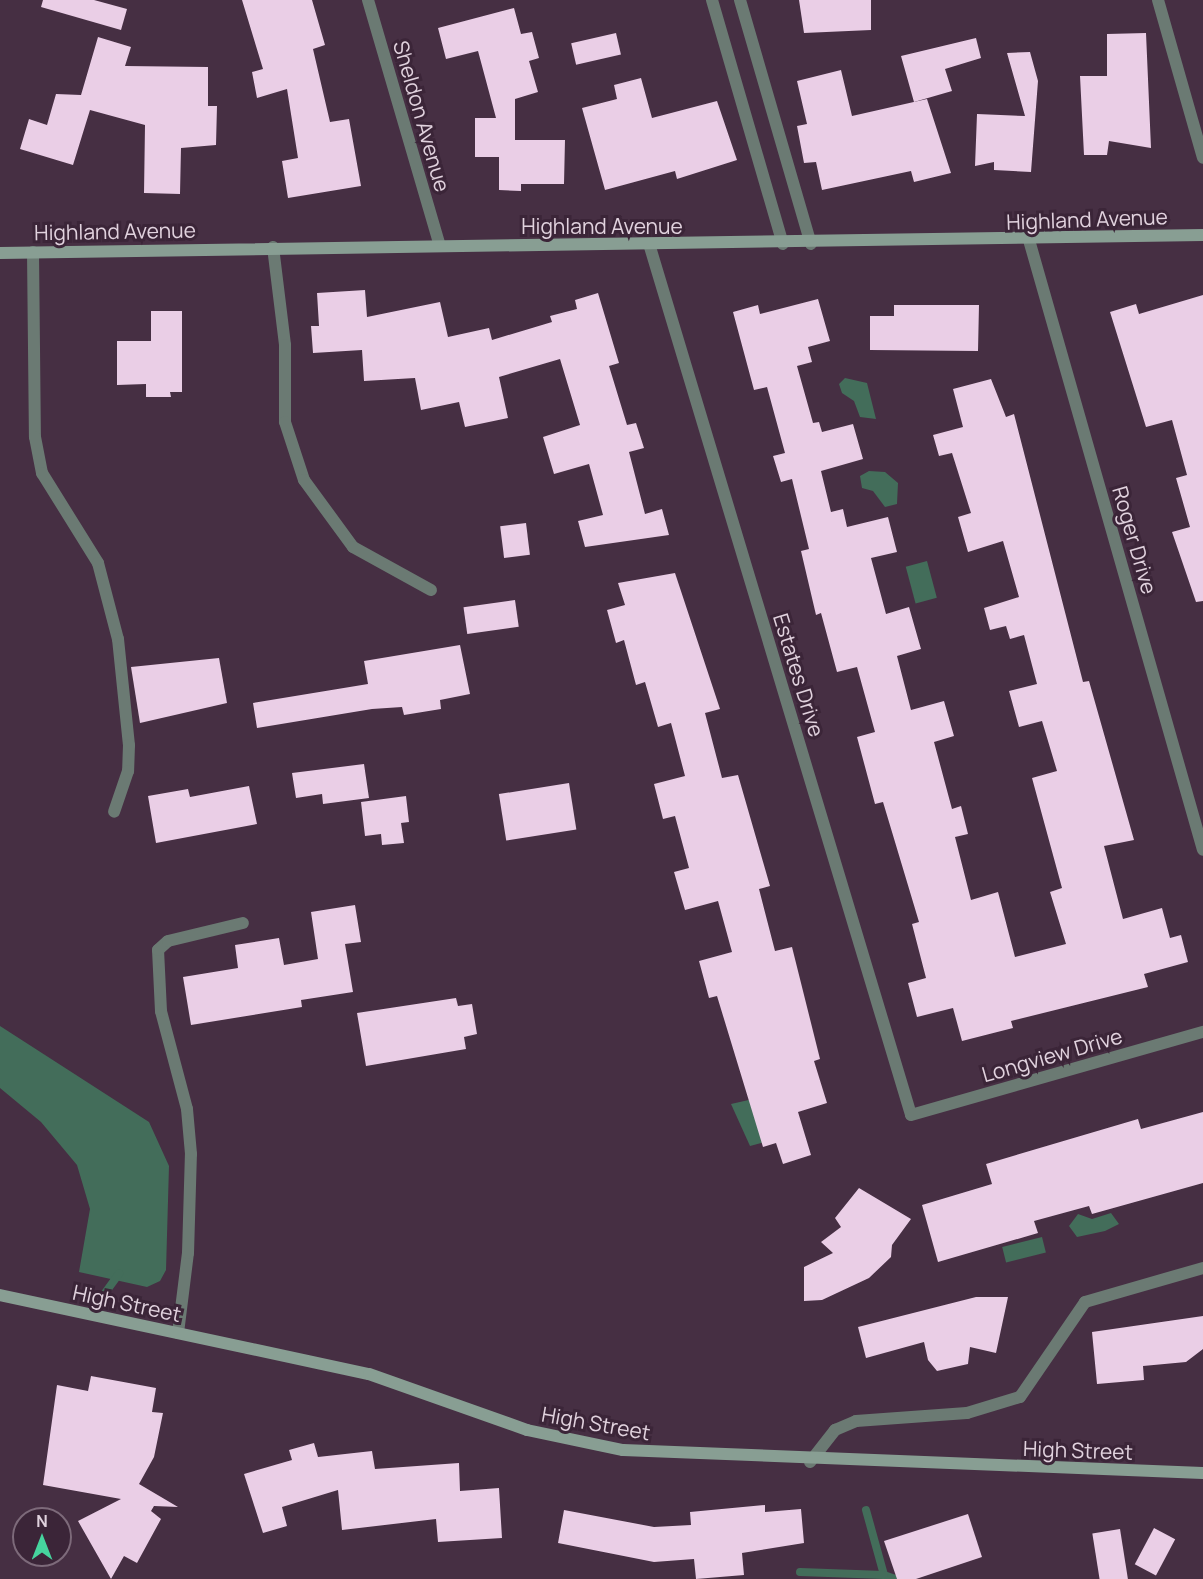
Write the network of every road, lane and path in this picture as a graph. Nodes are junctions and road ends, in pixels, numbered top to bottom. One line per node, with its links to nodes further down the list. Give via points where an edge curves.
1 (368, 0): 8 (street, Sheldon Avenue)
2 (712, 0): 9 (street)
3 (740, 0): 10 (street)
4 (1158, 0): 5 (street)
5 (1203, 158)
6 (1203, 235): 7 (street, Highland Avenue)
7 (1029, 240): 10 (street, Highland Avenue); 17 (street, Roger Drive)
8 (439, 243): 11 (street, Highland Avenue); 12 (street, Highland Avenue)
9 (783, 244): 10 (street, Highland Avenue); 12 (street, Highland Avenue)
10 (811, 244)
11 (273, 247): 13 (street, Highland Avenue); 15 (street, via 285,345 285,422 304,480 353,547)
12 (650, 247): 20 (street, Estates Drive)
13 (33, 252): 14 (street, Highland Avenue); 16 (street, via 35,437 42,473 98,563 118,639 129,745 128,771)
14 (0, 253)
15 (431, 590)
16 (114, 812)
17 (1203, 850)
18 (243, 923): 23 (street, via 168,941 158,950 161,1011 187,1109 192,1154 188,1253)
19 (1203, 1032): 20 (street, Longview Drive)
20 (911, 1115)
21 (1203, 1268): 24 (street, via 1085,1302 1020,1396 967,1413 856,1422 835,1430)
22 (0, 1294): 23 (street, High Street)
23 (178, 1333): 24 (street, High Street, via 369,1374 575,1443 680,1456)
24 (810, 1462): 25 (street, High Street)
25 (1203, 1473)

